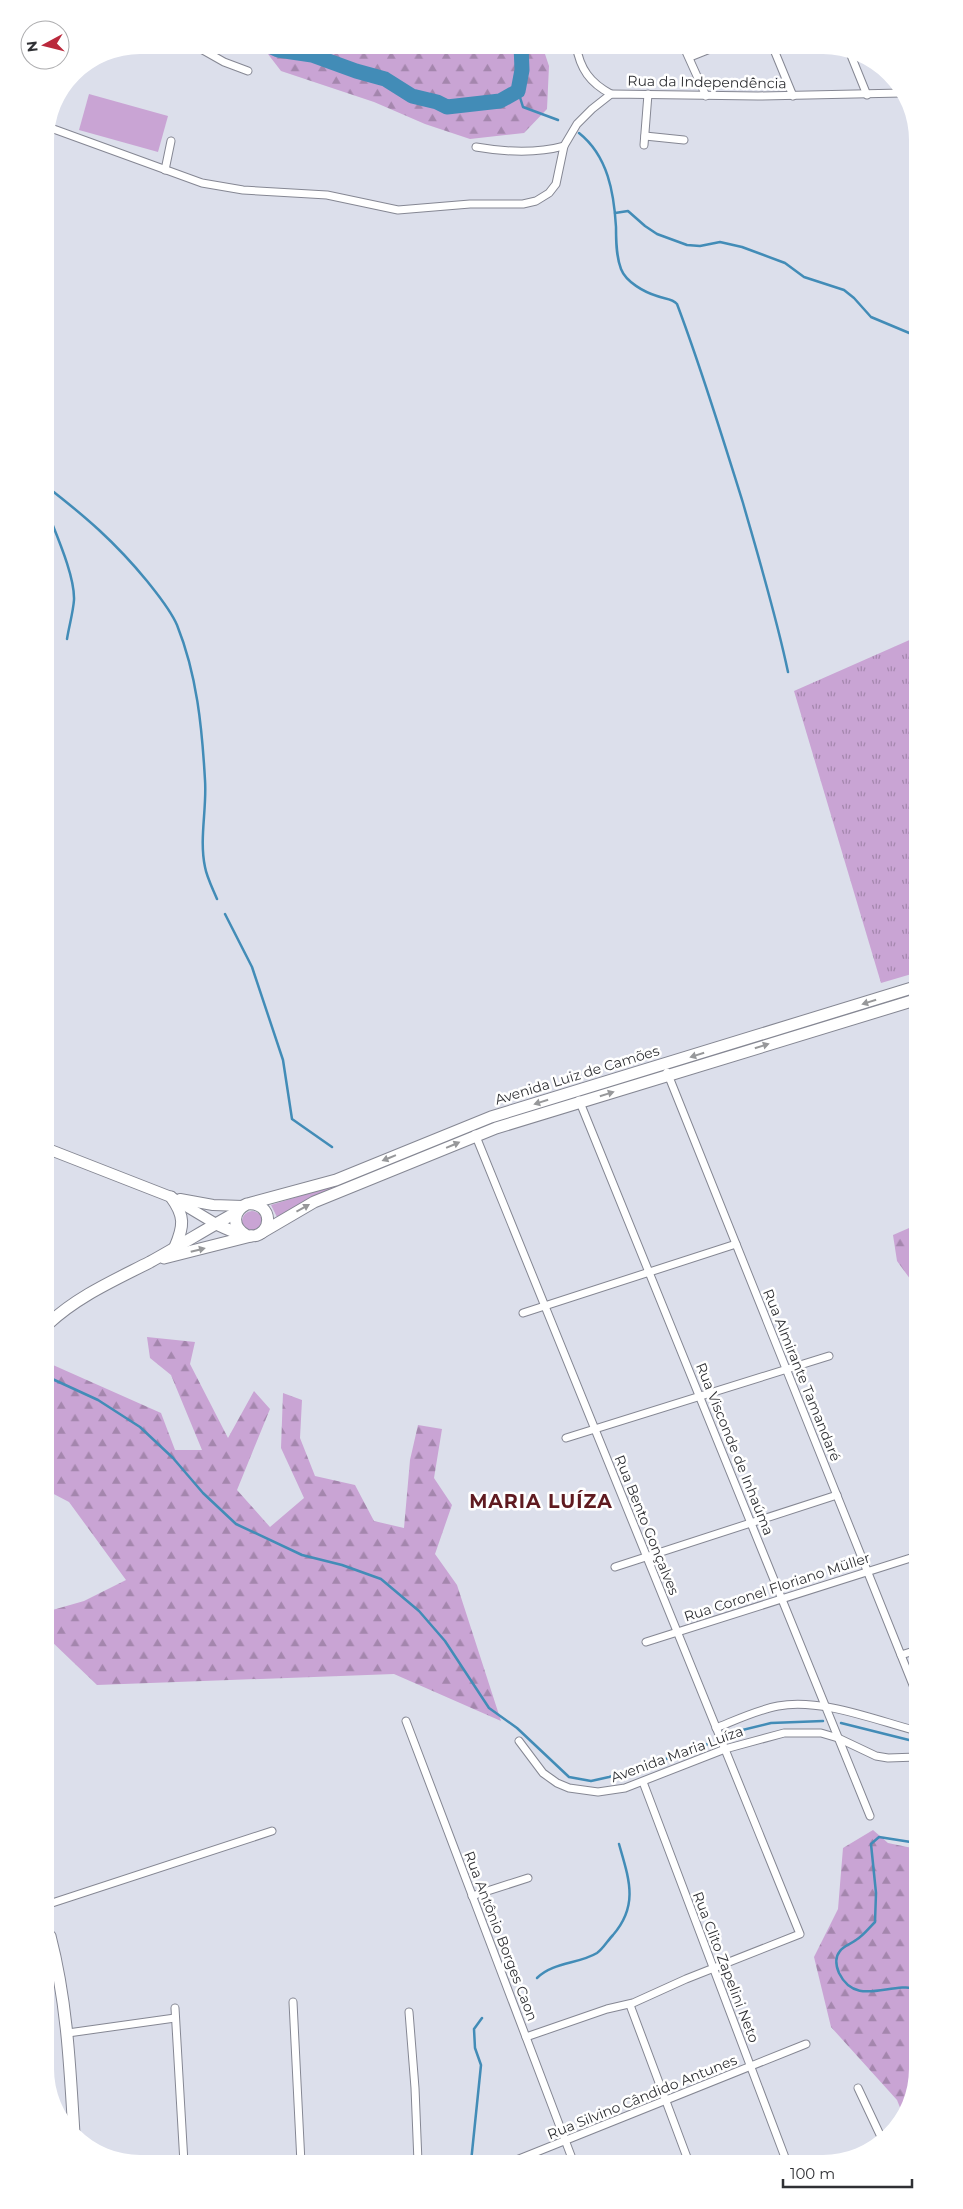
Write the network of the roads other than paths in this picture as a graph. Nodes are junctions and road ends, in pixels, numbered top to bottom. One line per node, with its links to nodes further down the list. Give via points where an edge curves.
1 (210, 54): 8 (street)
2 (579, 54): 9 (street, via 590,80)
3 (688, 54): 6 (street)
4 (699, 54): 6 (street)
5 (776, 54): 13 (street)
6 (690, 58): 12 (street)
7 (852, 59): 14 (street)
8 (248, 71)
9 (611, 94): 10 (street, Rua da Independência); 20 (street, Rua da Independência, via 576,124)
10 (648, 94): 12 (street, Rua da Independência); 16 (street)
11 (896, 94): 14 (street, Rua da Independência)
12 (706, 96): 13 (street, Rua da Independência)
13 (793, 96): 14 (street, Rua da Independência)
14 (867, 96)
15 (55, 129): 22 (street, Rua da Independência)
16 (645, 136): 17 (street); 19 (street)
17 (684, 140)
18 (171, 141): 22 (street)
19 (644, 145)
20 (564, 146): 21 (street, via 513,152); 22 (street, Rua da Independência, via 558,176 549,194 536,201 514,205 386,209 327,195 222,187)
21 (476, 147)
22 (166, 170)
23 (909, 999): 24 (main road, Avenida Luiz de Camões)
24 (666, 1070): 25 (main road, Avenida Luiz de Camões); 32 (street, Rua Almirante Tamandaré)
25 (578, 1097): 26 (main road, Avenida Luiz de Camões); 35 (street, Rua Visconde de Inhaúma)
26 (473, 1130): 29 (main road, Avenida Luiz de Camões, one-way to 29, via 336,1180); 31 (main road, Avenida Luiz de Camões, one-way to 26, via 314,1202); 36 (street, Rua Bento Gonçalves)
27 (54, 1151): 28 (main road)
28 (171, 1197): 29 (main road); 30 (main road); 33 (main road, via 182,1217)
29 (244, 1207): 30 (main road, Avenida Luiz de Camões); 31 (main road, via 235,1217 237,1228); 31 (main road, via 261,1206 267,1215 267,1225)
30 (216, 1224): 31 (main road); 33 (main road, Avenida Luiz de Camões)
31 (253, 1235): 34 (main road, Avenida Luiz de Camões, one-way to 31)
32 (736, 1244): 35 (street); 40 (street, Rua Almirante Tamandaré)
33 (175, 1247): 34 (main road, Avenida Luiz de Camões)
34 (150, 1261): 38 (main road, via 100,1287)
35 (649, 1272): 36 (street); 41 (street, Rua Visconde de Inhaúma)
36 (544, 1306): 37 (street); 42 (street, Rua Bento Gonçalves)
37 (523, 1313)
38 (54, 1319)
39 (830, 1356): 40 (street)
40 (786, 1370): 41 (street); 44 (street, Rua Almirante Tamandaré)
41 (700, 1396): 42 (street); 45 (street, Rua Visconde de Inhaúma)
42 (595, 1430): 43 (street); 46 (street, Rua Bento Gonçalves)
43 (566, 1438)
44 (837, 1495): 45 (street); 49 (street, Rua Almirante Tamandaré)
45 (751, 1523): 46 (street); 50 (street, Rua Visconde de Inhaúma)
46 (647, 1556): 48 (street); 51 (street, Rua Bento Gonçalves)
47 (909, 1558): 49 (street, Rua Coronel Floriano Müller)
48 (615, 1567)
49 (868, 1571): 50 (street, Rua Coronel Floriano Müller); 54 (street, Rua Almirante Tamandaré)
50 (782, 1598): 51 (street, Rua Coronel Floriano Müller); 56 (street, Rua Visconde de Inhaúma)
51 (677, 1632): 52 (street, Rua Coronel Floriano Müller); 58 (street, Rua Bento Gonçalves)
52 (646, 1642)
53 (909, 1652): 54 (street)
54 (901, 1655): 55 (street, Rua Almirante Tamandaré)
55 (909, 1675)
56 (826, 1707): 58 (street, Avenida Maria Luíza, via 778,1706); 59 (street, Avenida Maria Luíza); 60 (street, Rua Visconde de Inhaúma)
57 (406, 1721): 68 (street, Rua Antônio Borges Caon)
58 (716, 1728): 62 (street, Rua Bento Gonçalves)
59 (909, 1729)
60 (838, 1738): 62 (street, Avenida Maria Luíza, via 821,1733 784,1733); 63 (street, Avenida Maria Luíza, via 876,1756); 65 (street, Rua Visconde de Inhaúma)
61 (519, 1742): 64 (street, Avenida Maria Luíza, via 544,1773 569,1788 583,1792 613,1791)
62 (725, 1749): 64 (street, Avenida Maria Luíza); 71 (street, Rua Bento Gonçalves, via 800,1934)
63 (909, 1757)
64 (643, 1782): 71 (street, Rua Clito Zapelini Neto)
65 (870, 1816)
66 (272, 1831): 69 (street)
67 (528, 1878): 68 (street)
68 (472, 1896): 78 (street, Rua Antônio Borges Caon)
69 (54, 1903)
70 (54, 1955): 77 (main road)
71 (713, 1968): 73 (street); 80 (street, Rua Clito Zapelini Neto)
72 (294, 2002): 87 (street)
73 (630, 2004): 78 (street, via 607,2008); 82 (street)
74 (175, 2008): 76 (street)
75 (409, 2012): 88 (street)
76 (176, 2018): 77 (street); 86 (street)
77 (68, 2033): 83 (main road)
78 (526, 2037): 85 (street, Rua Antônio Borges Caon)
79 (806, 2044): 80 (street, Rua Silvino Cândido Antunes)
80 (750, 2066): 82 (street, Rua Silvino Cândido Antunes); 92 (street, Rua Clito Zapelini Neto)
81 (858, 2088): 84 (street)
82 (666, 2101): 85 (street, Rua Silvino Cândido Antunes); 91 (street)
83 (73, 2124)
84 (880, 2134)
85 (565, 2141): 89 (street, Rua Silvino Cândido Antunes); 90 (street, Rua Antônio Borges Caon)
86 (184, 2155)
87 (302, 2155)
88 (418, 2155)
89 (529, 2155)
90 (571, 2155)
91 (686, 2155)
92 (784, 2155)

